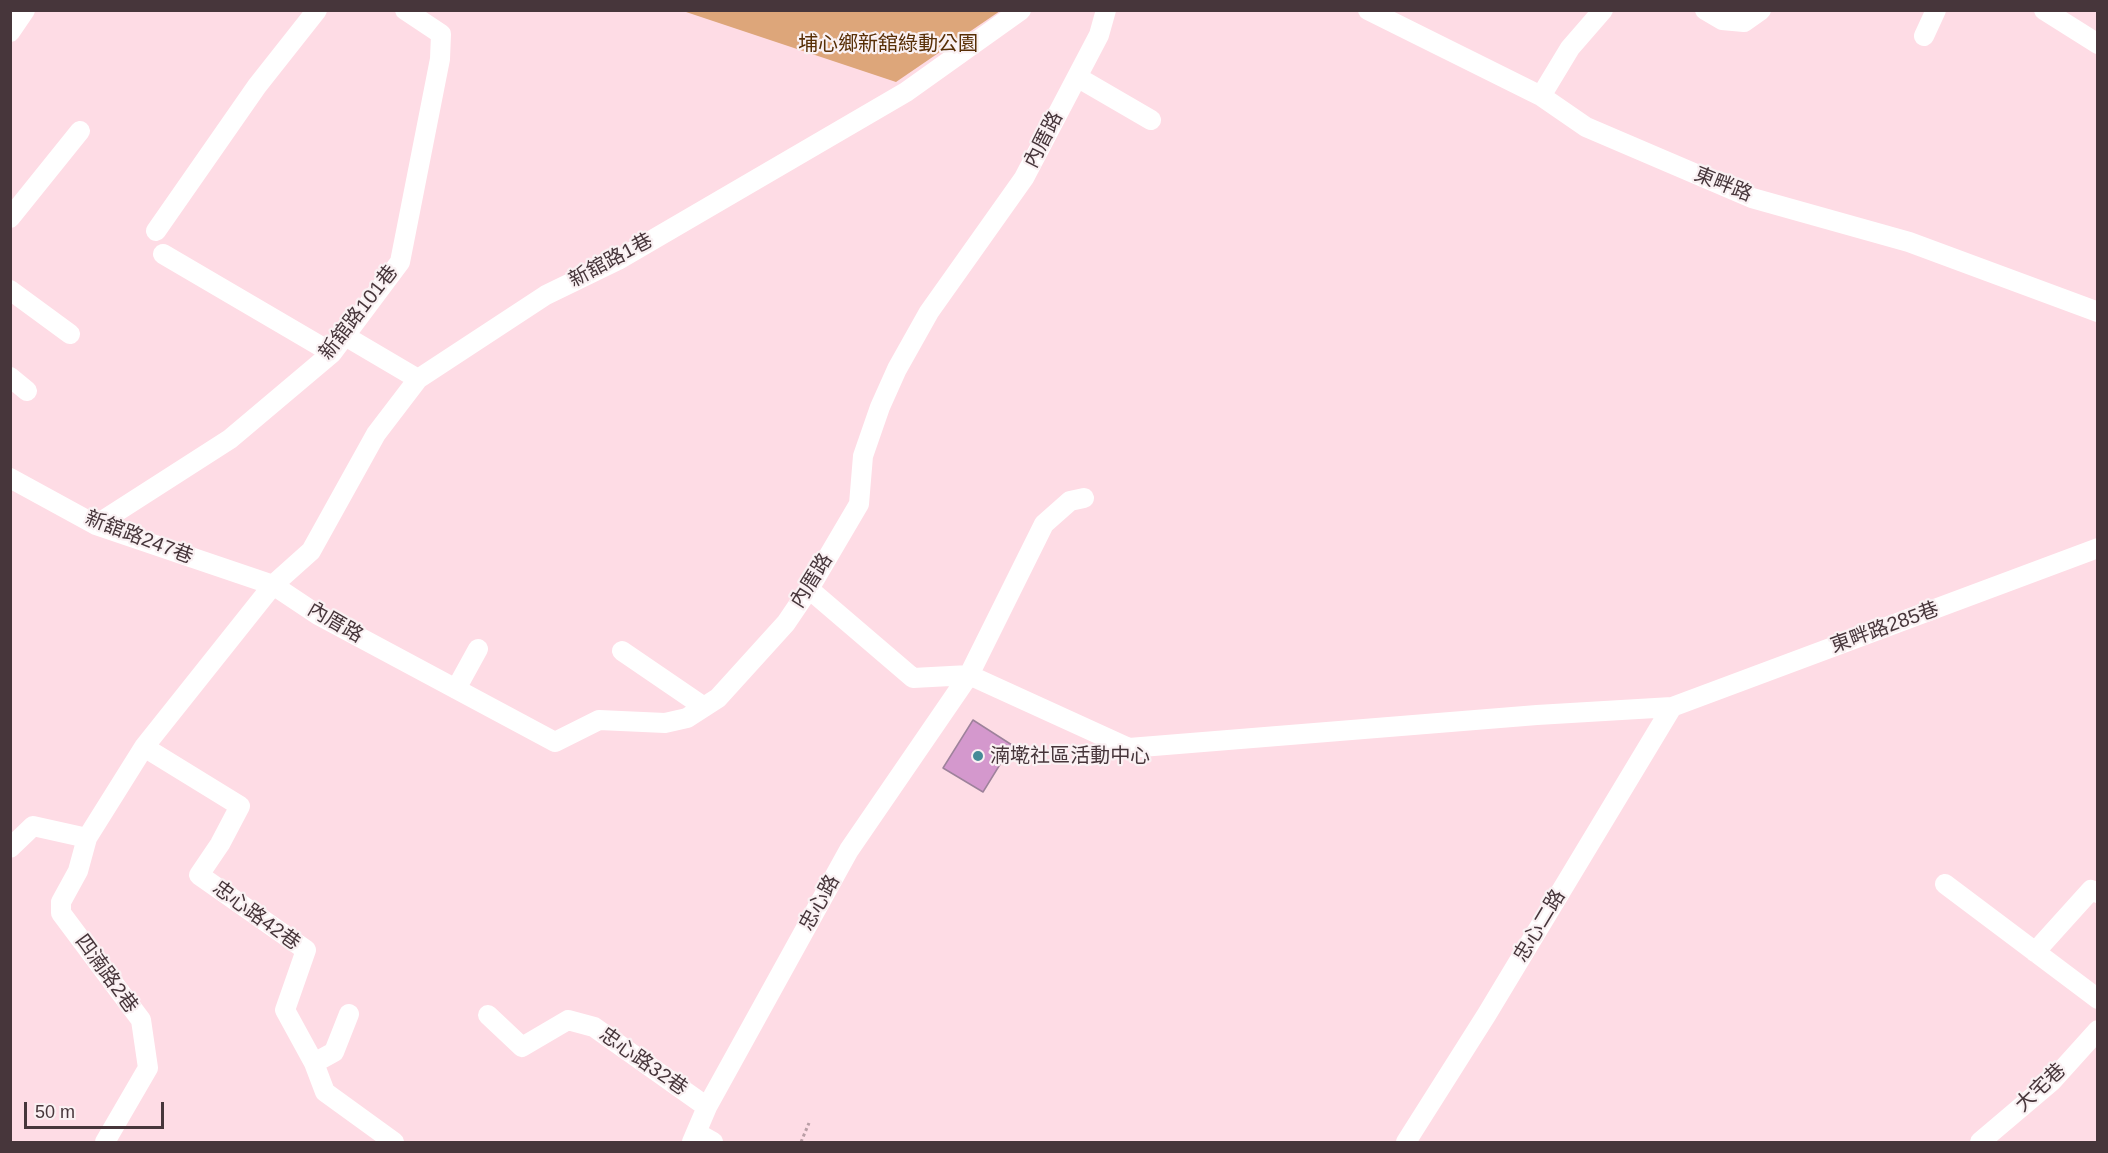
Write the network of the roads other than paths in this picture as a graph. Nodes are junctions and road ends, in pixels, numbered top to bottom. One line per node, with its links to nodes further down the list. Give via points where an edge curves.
1 (26, 10): 12 (street)
2 (317, 10): 20 (street, via 256,86)
3 (405, 10): 25 (street, 新舘路101巷, via 441,34 440,59 400,262)
4 (1021, 10): 28 (street, 新舘路1巷, via 906,92 618,260 546,295)
5 (1106, 10): 15 (street, 內厝路, via 1099,35)
6 (1368, 10): 16 (street, 東畔路)
7 (1604, 10): 16 (street, via 1570,48)
8 (1705, 10): 9 (street, via 1722,20 1744,21)
9 (1761, 10)
10 (1936, 10): 13 (street)
11 (2044, 10): 14 (street)
12 (10, 32)
13 (1924, 36)
14 (2097, 44)
15 (1077, 77): 17 (street); 35 (street, 內厝路, via 1024,178 929,312 897,369 863,456 859,504)
16 (1541, 96): 23 (street, 東畔路, via 1586,127 1752,198 1909,242)
17 (1151, 120)
18 (80, 131): 19 (street)
19 (10, 218)
20 (156, 231)
21 (163, 254): 26 (street)
22 (10, 290): 24 (street)
23 (2097, 312)
24 (70, 333)
25 (345, 336): 26 (street, 新舘路101巷); 28 (street)
26 (332, 353): 32 (street, 新舘路101巷, via 230,439)
27 (10, 377): 29 (street)
28 (418, 379): 34 (street, 新舘路1巷, via 376,434 311,551)
29 (27, 391)
30 (10, 478): 32 (street, 新舘路247巷)
31 (1084, 498): 38 (street, 忠心路, via 1070,501 1044,524)
32 (96, 525): 34 (street, 新舘路247巷)
33 (2097, 548): 41 (street, 東畔路285巷)
34 (273, 585): 39 (street, 內厝路, via 318,615); 42 (street, 四湳路2巷)
35 (809, 589): 38 (street, via 914,678); 40 (street, 內厝路, via 745,669)
36 (478, 649): 39 (street)
37 (622, 651): 40 (street)
38 (969, 675): 41 (street, 東畔路285巷, via 1129,748); 53 (street, 忠心路, via 849,850)
39 (456, 689): 40 (street, 內厝路, via 555,742 598,720 665,723 687,718)
40 (704, 707)
41 (1672, 707): 57 (street, 忠心二路)
42 (144, 747): 43 (street, 四湳路2巷); 52 (street, 忠心路42巷, via 240,806 199,875 306,950 285,1010)
43 (87, 838): 44 (street, via 33,826); 55 (street, 四湳路2巷, via 78,871 61,902 61,913 141,1020 148,1068)
44 (10, 848)
45 (1945, 884): 47 (street)
46 (2097, 893): 47 (street, via 2091,890)
47 (2035, 952): 48 (street)
48 (2097, 999)
49 (349, 1014): 52 (street, via 334,1052)
50 (488, 1015): 53 (street, 忠心路32巷, via 522,1047 568,1020 594,1027)
51 (2097, 1030): 58 (street, 大宅巷, via 2052,1081)
52 (314, 1063): 56 (street, 忠心路42巷, via 325,1092)
53 (707, 1107): 54 (street, 忠心路)
54 (701, 1139)
55 (105, 1143)
56 (394, 1143)
57 (1406, 1143)
58 (1980, 1143)

